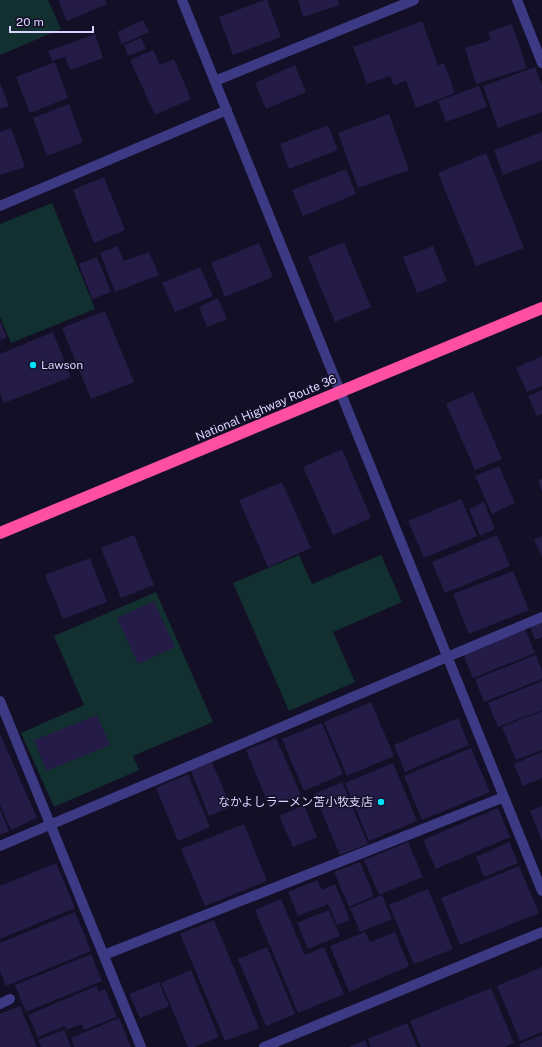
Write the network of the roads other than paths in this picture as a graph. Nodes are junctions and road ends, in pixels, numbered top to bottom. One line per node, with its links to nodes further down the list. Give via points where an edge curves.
1 (182, 0): 5 (street)
2 (414, 0): 5 (street)
3 (517, 0): 4 (street)
4 (542, 63)
5 (215, 81): 6 (street)
6 (227, 110): 7 (street); 9 (street)
7 (0, 206)
8 (542, 308): 9 (highway, National Highway Route 36)
9 (340, 392): 10 (highway, National Highway Route 36); 12 (street)
10 (0, 533)
11 (542, 617): 12 (street)
12 (448, 657): 14 (street); 15 (street)
13 (0, 701): 15 (street)
14 (504, 797): 17 (street); 19 (street)
15 (51, 825): 16 (street); 19 (street)
16 (0, 846)
17 (542, 891)
18 (542, 932): 23 (street)
19 (104, 955): 22 (street)
20 (10, 1000): 21 (street)
21 (0, 1004)
22 (141, 1047)
23 (264, 1047)

